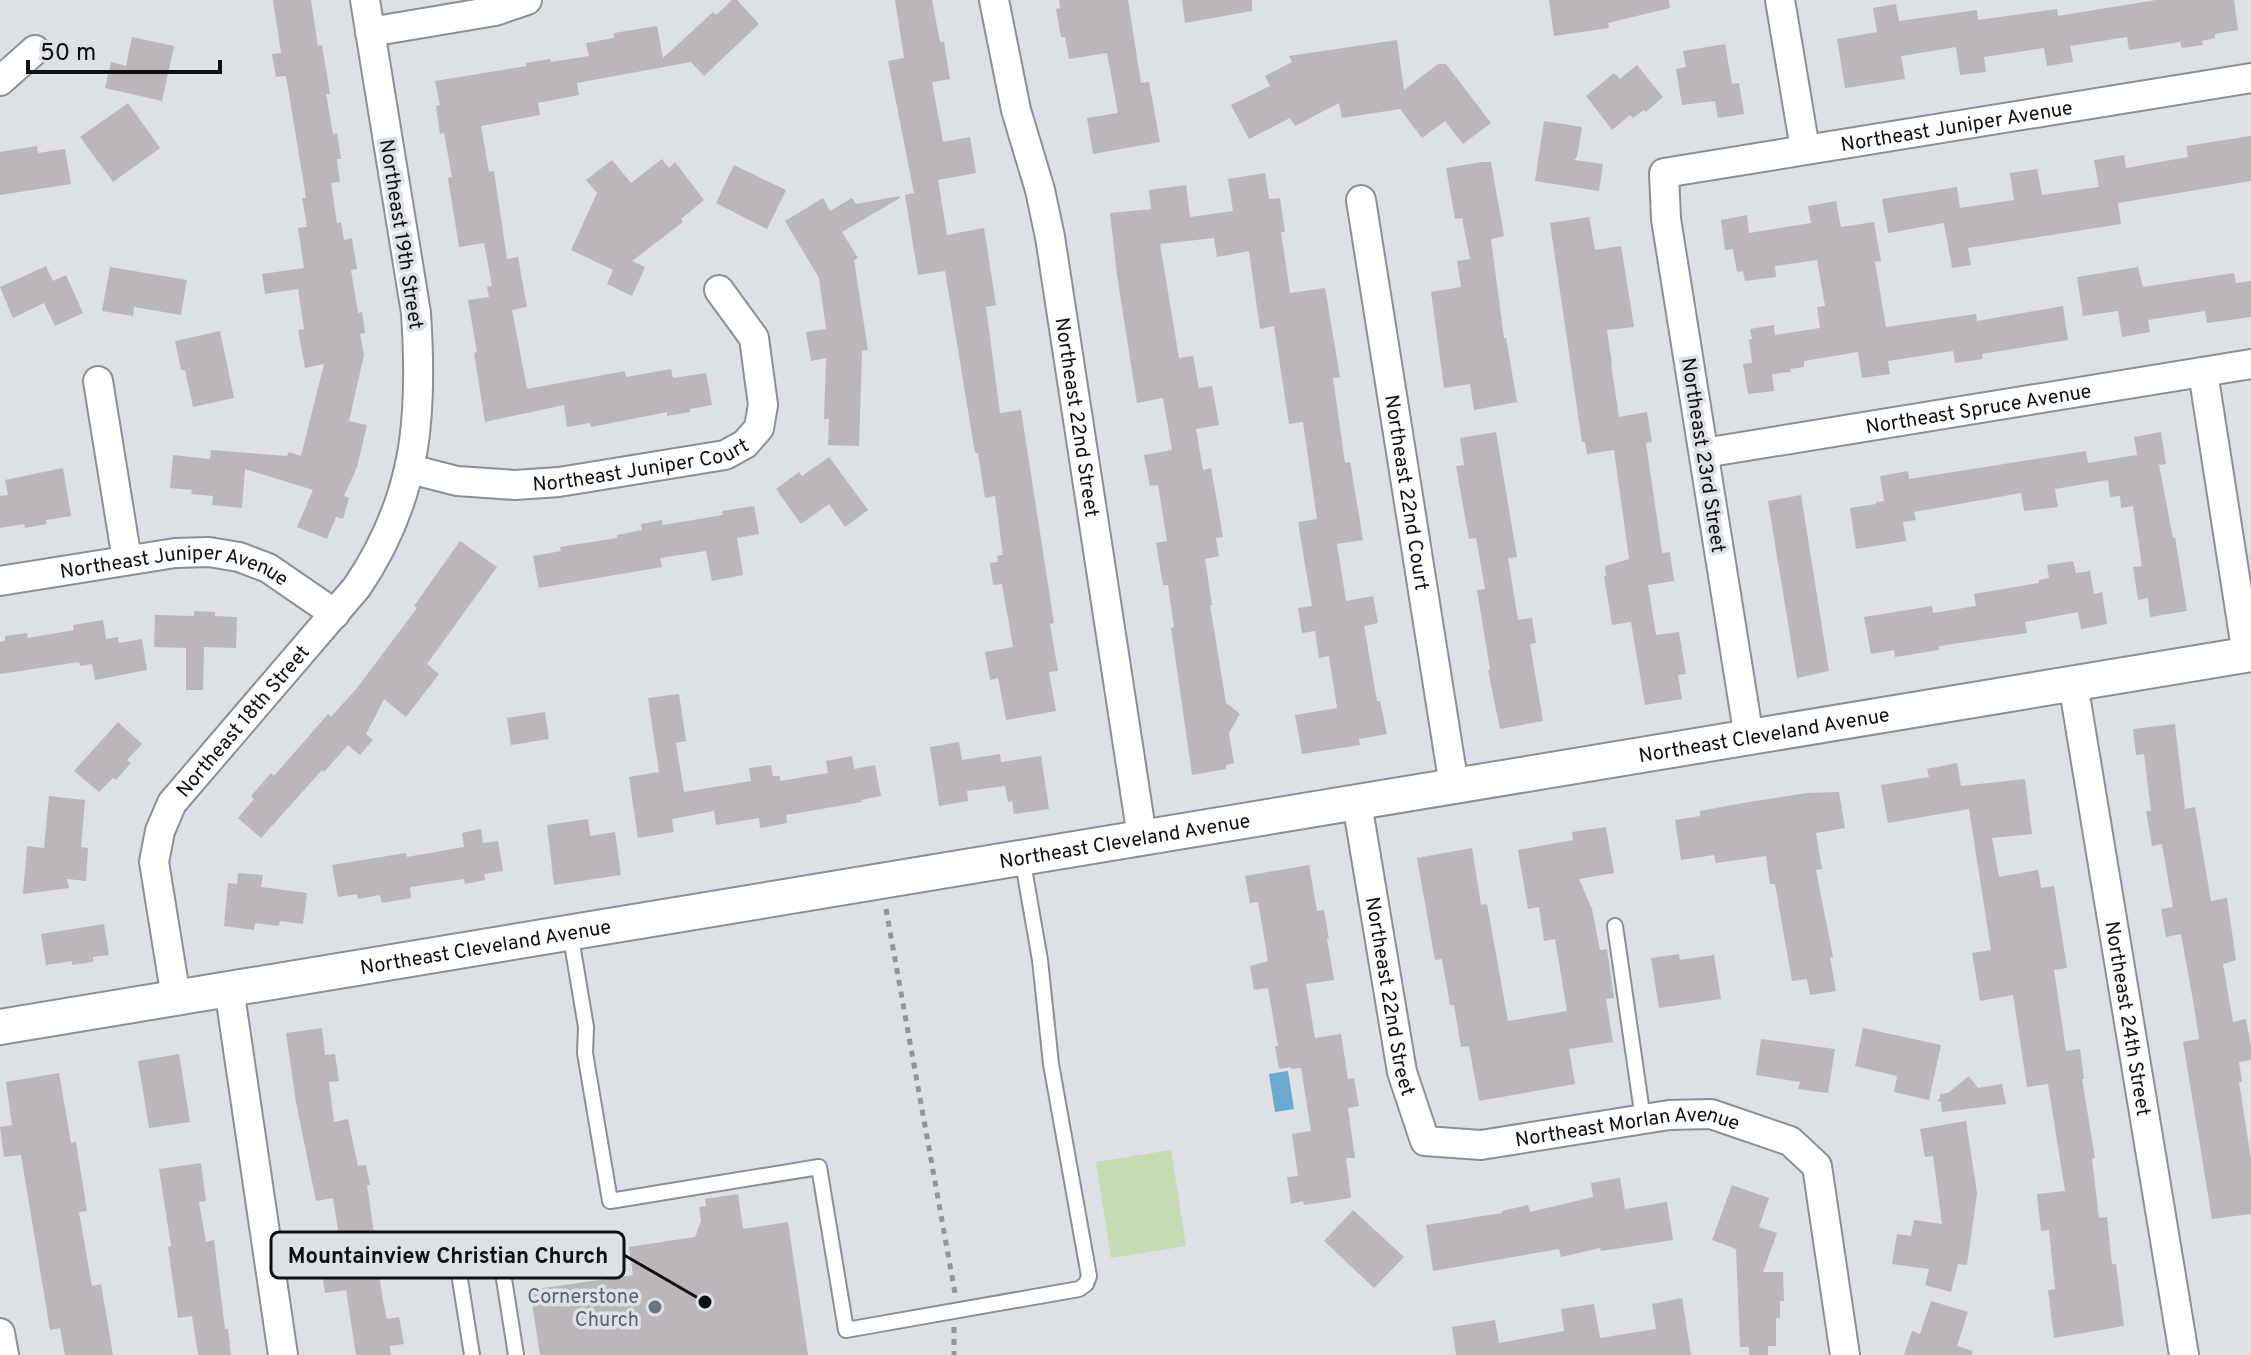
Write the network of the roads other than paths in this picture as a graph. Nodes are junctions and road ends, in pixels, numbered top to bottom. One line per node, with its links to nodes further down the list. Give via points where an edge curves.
1 (365, 0): 5 (street, Northeast 19th Street)
2 (527, 0): 5 (street, via 495,11)
3 (994, 0): 26 (street, Northeast 22nd Street, via 1050,237)
4 (1780, 0): 9 (street)
5 (370, 32): 17 (street, Northeast 19th Street, via 416,313 419,408)
6 (35, 50): 8 (street)
7 (2251, 78): 9 (street, Northeast Juniper Avenue)
8 (0, 81)
9 (1805, 149): 10 (street, Northeast Juniper Avenue)
10 (1664, 173): 16 (street, Northeast 23rd Street, via 1666,219)
11 (1361, 200): 24 (street, Northeast 22nd Court)
12 (719, 290): 17 (street, Northeast Juniper Court, via 754,338 763,405 759,428 745,444 725,455 559,482 490,485)
13 (2251, 364): 14 (street, Northeast Spruce Avenue)
14 (2203, 372): 16 (street, Northeast Spruce Avenue); 21 (street)
15 (98, 381): 18 (street)
16 (1704, 453): 23 (street, Northeast 23rd Street)
17 (410, 469): 20 (street, Northeast 18th Street, via 374,562)
18 (127, 560): 19 (street, Northeast Juniper Avenue); 20 (street, Northeast Juniper Avenue, via 209,552 239,557 268,568)
19 (0, 581)
20 (335, 614): 31 (street, Northeast 18th Street, via 172,803 160,831 154,862)
21 (2249, 654): 22 (street, Northeast Cleveland Avenue)
22 (2073, 683): 23 (street, Northeast Cleveland Avenue); 43 (street, Northeast 24th Street)
23 (1749, 738): 24 (street, Northeast Cleveland Avenue)
24 (1454, 786): 25 (street, Northeast Cleveland Avenue)
25 (1357, 803): 26 (street, Northeast Cleveland Avenue); 34 (street, Northeast 22nd Street, via 1402,1072)
26 (1142, 837): 27 (street, Northeast Cleveland Avenue)
27 (1022, 857): 29 (street, Northeast Cleveland Avenue); 29 (lane, via 1089,1276 1079,1289 846,1330 819,1167 610,1201)
28 (1615, 926): 33 (lane)
29 (570, 932): 30 (street, Northeast Cleveland Avenue)
30 (229, 988): 31 (street, Northeast Cleveland Avenue); 39 (street)
31 (176, 998): 32 (street, Northeast Cleveland Avenue)
32 (0, 1027)
33 (1643, 1119): 34 (street, Northeast Morlan Avenue, via 1481,1145); 42 (street, Northeast Morlan Avenue, via 1711,1114 1790,1141 1817,1166)
34 (1425, 1141)
35 (498, 1241): 41 (lane)
36 (455, 1248): 40 (lane)
37 (0, 1333): 38 (street)
38 (4, 1355)
39 (283, 1355)
40 (472, 1355)
41 (516, 1355)
42 (1845, 1355)
43 (2184, 1355)

